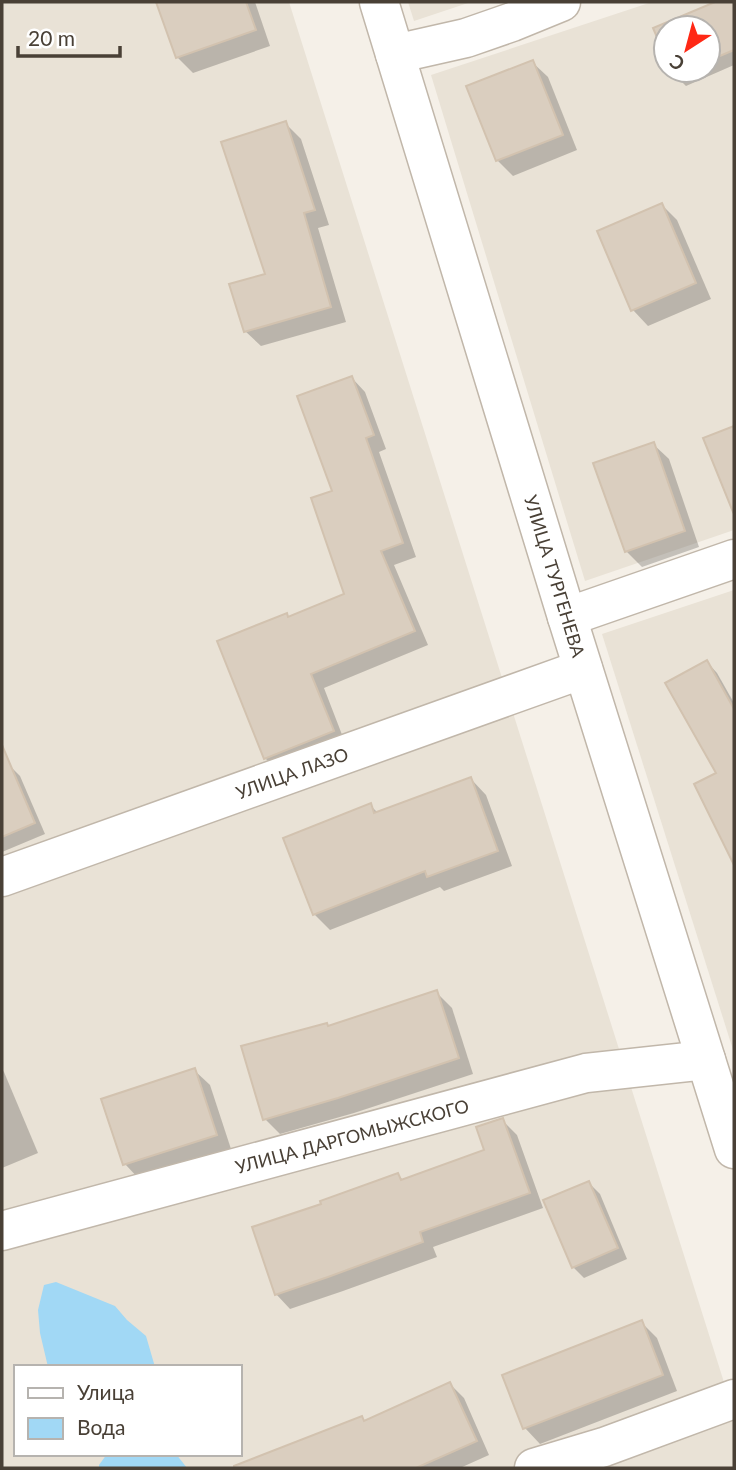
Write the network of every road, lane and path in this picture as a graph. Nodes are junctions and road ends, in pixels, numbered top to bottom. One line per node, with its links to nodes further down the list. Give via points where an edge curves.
1 (379, 2): 3 (street, УЛИЦА ТУРГЕНЕВА)
2 (561, 2): 3 (street, via 466,38)
3 (395, 54): 5 (street, УЛИЦА ТУРГЕНЕВА)
4 (734, 559): 5 (street)
5 (567, 617): 6 (street, УЛИЦА ТУРГЕНЕВА)
6 (583, 669): 7 (street, УЛИЦА ЛАЗО); 8 (street, УЛИЦА ТУРГЕНЕВА)
7 (2, 877)
8 (706, 1060): 9 (street, УЛИЦА ТУРГЕНЕВА); 10 (street, УЛИЦА ДАРГОМЫЖСКОГО, via 586,1073)
9 (734, 1149)
10 (2, 1231)
11 (734, 1399): 12 (street)
12 (534, 1468)

